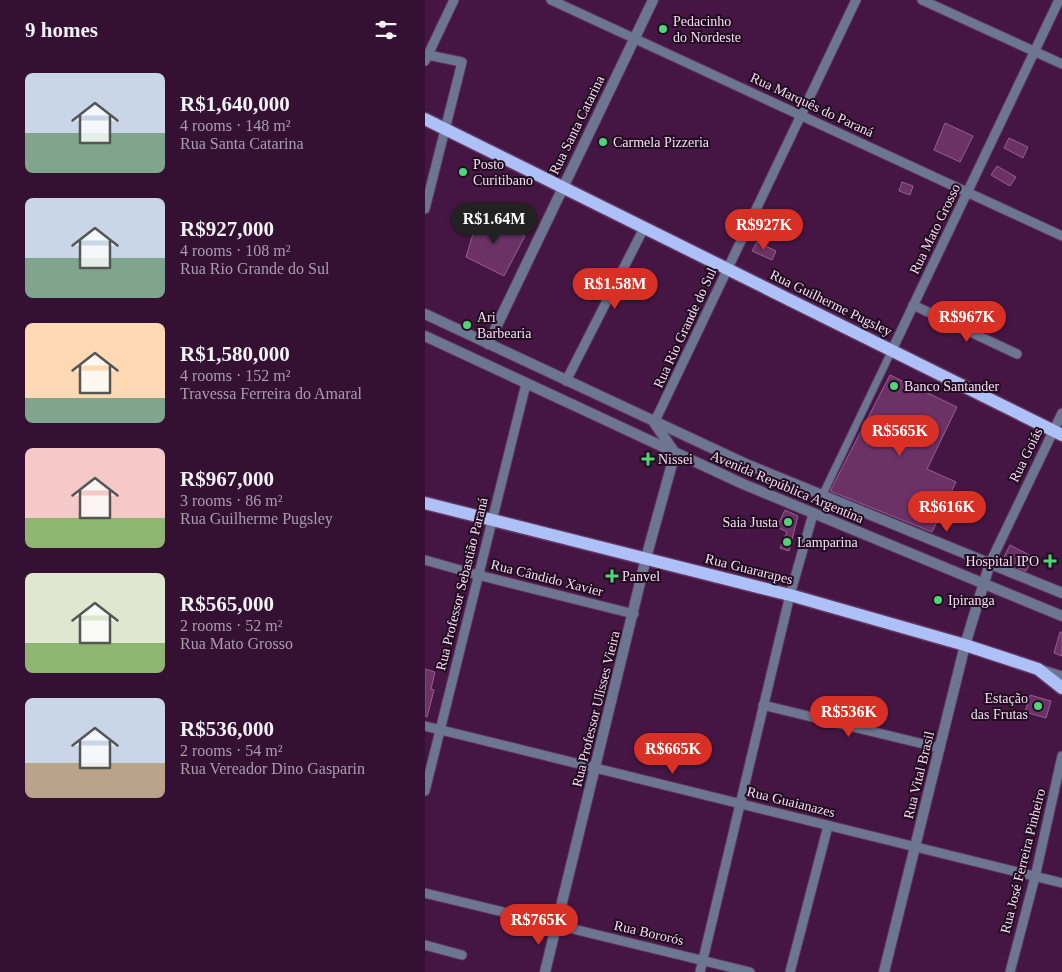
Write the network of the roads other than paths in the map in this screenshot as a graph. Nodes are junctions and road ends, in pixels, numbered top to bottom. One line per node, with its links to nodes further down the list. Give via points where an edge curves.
1 (454, 0): 9 (street)
2 (551, 0): 7 (street, Rua Marquês do Paraná)
3 (653, 0): 7 (street, Rua Santa Catarina)
4 (856, 0): 11 (street, Rua Rio Grande do Sul)
5 (922, 0): 8 (street)
6 (1059, 0): 8 (street, Rua Mato Grosso)
7 (634, 38): 11 (street, Rua Marquês do Paraná); 14 (street, Rua Santa Catarina)
8 (1034, 52): 10 (street); 15 (street, Rua Mato Grosso)
9 (426, 58): 13 (street, via 462,62)
10 (1062, 64)
11 (801, 115): 15 (street, Rua Marquês do Paraná); 19 (street, Rua Rio Grande do Sul)
12 (425, 119): 13 (main road, Rua Guilherme Pugsley)
13 (445, 128): 14 (main road, Rua Guilherme Pugsley); 16 (street)
14 (563, 188): 17 (main road, Rua Guilherme Pugsley); 23 (street, Rua Santa Catarina)
15 (967, 192): 18 (street, Rua Marquês do Paraná); 20 (street, Rua Mato Grosso)
16 (425, 209)
17 (644, 228): 19 (main road, Rua Guilherme Pugsley); 26 (street)
18 (1062, 236)
19 (728, 269): 24 (main road, Rua Guilherme Pugsley); 29 (street, Rua Rio Grande do Sul)
20 (913, 305): 24 (street, Rua Mato Grosso); 25 (street)
21 (425, 314): 23 (street, Avenida República Argentina)
22 (425, 336): 27 (street, Avenida República Argentina)
23 (488, 344): 26 (street, Avenida República Argentina)
24 (892, 350): 30 (main road, Rua Guilherme Pugsley); 32 (street, Rua Mato Grosso)
25 (1017, 354)
26 (566, 381): 29 (street, Avenida República Argentina)
27 (526, 384): 31 (street, Avenida República Argentina); 35 (street, Rua Professor Sebastião Paraná)
28 (1062, 412): 30 (street, Rua Goiás)
29 (654, 423): 31 (street); 32 (street, Avenida República Argentina)
30 (1058, 432): 38 (street, Rua Goiás)
31 (675, 453): 34 (street, Avenida República Argentina); 36 (street, Rua Professor Ulisses Vieira)
32 (822, 496): 38 (street, Avenida República Argentina)
33 (425, 503): 35 (main road, Rua Guararapes)
34 (813, 514): 40 (street, Avenida República Argentina); 42 (street)
35 (492, 520): 36 (main road, Rua Guararapes); 39 (street, Rua Professor Sebastião Paraná)
36 (646, 558): 42 (main road, Rua Guararapes); 43 (street, Rua Professor Ulisses Vieira)
37 (425, 560): 39 (street, Rua Cândido Xavier)
38 (990, 563): 40 (street, Rua Vital Brasil); 41 (street, Avenida República Argentina)
39 (479, 576): 43 (street, Rua Cândido Xavier); 51 (street, Rua Professor Sebastião Paraná)
40 (983, 584): 44 (street, Avenida República Argentina); 45 (street, Rua Vital Brasil)
41 (1062, 593)
42 (790, 595): 45 (main road, Rua Guararapes); 49 (street)
43 (635, 614): 54 (street, Rua Professor Ulisses Vieira)
44 (1062, 616)
45 (965, 645): 46 (main road, Rua Guararapes); 52 (street, Rua Vital Brasil)
46 (1038, 669): 47 (street, Rua Guararapes); 48 (main road)
47 (1062, 676)
48 (1062, 688)
49 (763, 705): 52 (street); 56 (street)
50 (425, 726): 51 (street, Rua Guaianazes)
51 (441, 730): 54 (street, Rua Guaianazes); 55 (street, Rua Professor Sebastião Paraná)
52 (940, 748): 58 (street, Rua Vital Brasil)
53 (1062, 756): 59 (street, Rua José Ferreira Pinheiro)
54 (596, 769): 56 (street, Rua Guaianazes); 62 (street, Rua Professor Ulisses Vieira)
55 (425, 791)
56 (739, 803): 57 (street, Rua Guaianazes); 65 (street)
57 (828, 826): 58 (street, Rua Guaianazes); 69 (street)
58 (915, 848): 59 (street, Rua Guaianazes); 70 (street, Rua Vital Brasil)
59 (1035, 876): 60 (street, Rua Guaianazes); 71 (street, Rua José Ferreira Pinheiro)
60 (1062, 883)
61 (425, 893): 62 (street, Rua Bororós)
62 (556, 926): 65 (street, Rua Bororós); 66 (street, Rua Professor Ulisses Vieira)
63 (425, 945): 64 (street)
64 (462, 955)
65 (703, 960): 67 (street); 68 (street, Rua Bororós)
66 (545, 972)
67 (700, 972)
68 (750, 972)
69 (790, 972)
70 (884, 972)
71 (1009, 972)

